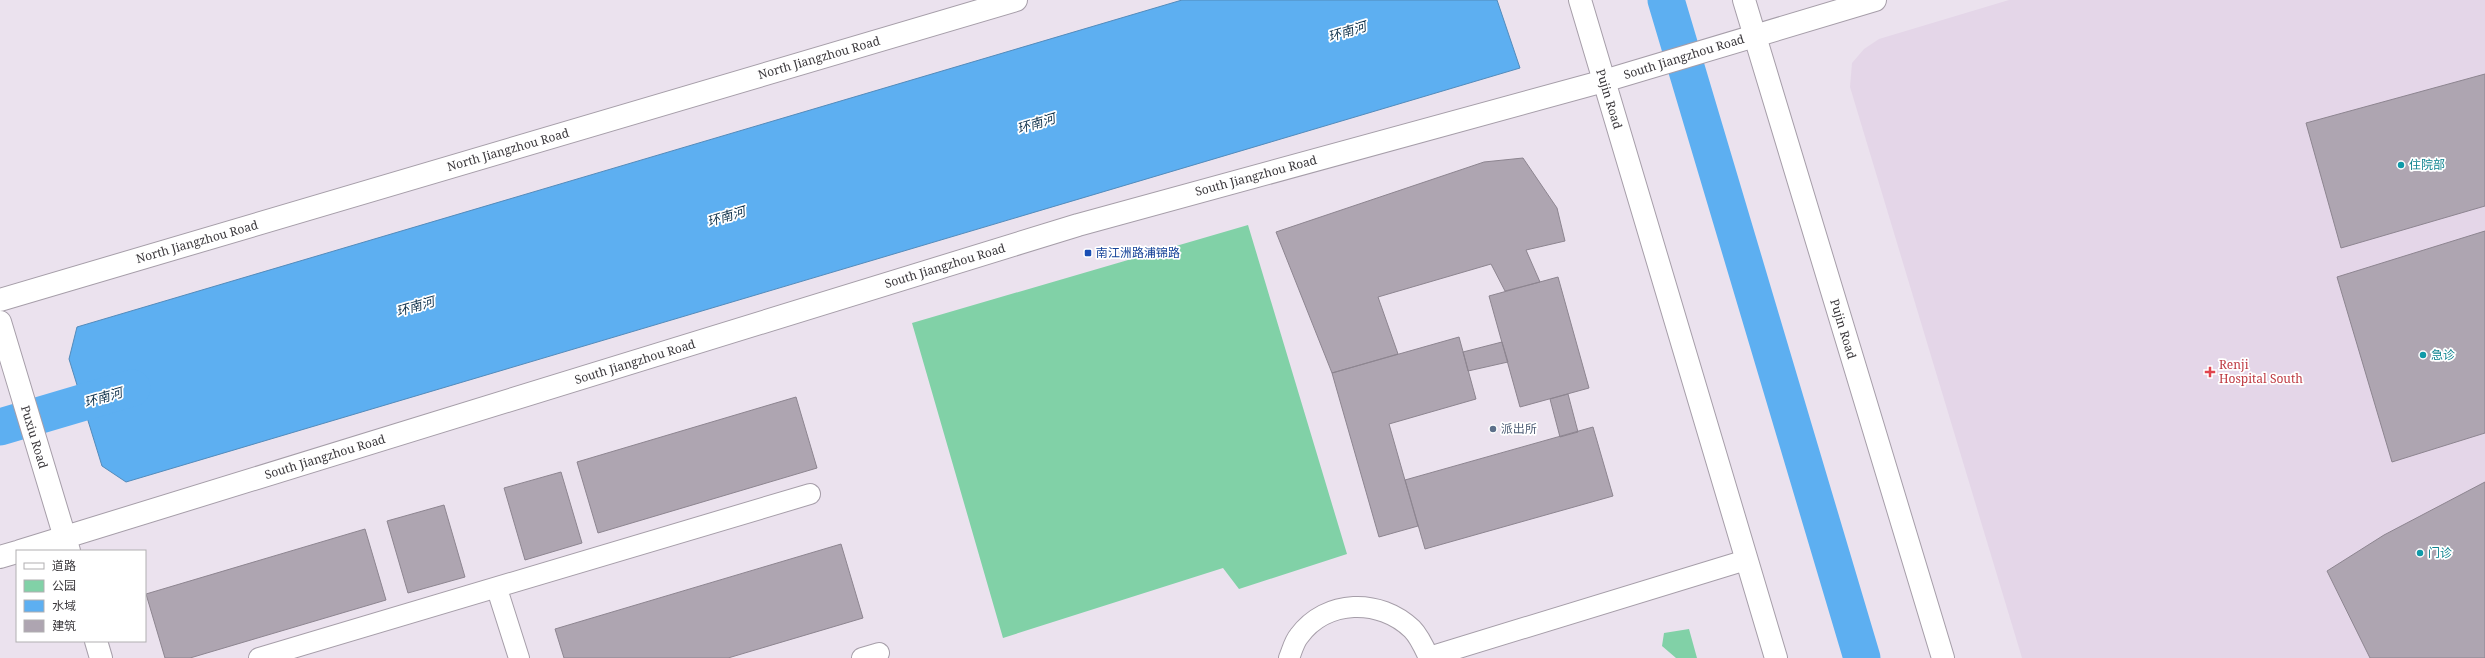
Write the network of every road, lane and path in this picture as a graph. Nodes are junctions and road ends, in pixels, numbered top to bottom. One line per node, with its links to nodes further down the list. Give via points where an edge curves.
1 (1016, 0): 7 (street, North Jiangzhou Road)
2 (1580, 0): 6 (street, Pujin Road)
3 (1744, 0): 5 (street, Pujin Road)
4 (1875, 0): 5 (street, South Jiangzhou Road)
5 (1754, 36): 6 (street, South Jiangzhou Road); 23 (street, Pujin Road)
6 (1604, 81): 10 (street, South Jiangzhou Road, via 1078,225); 14 (street, Pujin Road)
7 (0, 300)
8 (2, 330): 10 (street, Puxiu Road)
9 (810, 494): 15 (lane)
10 (67, 544): 11 (street, South Jiangzhou Road)
11 (25, 550)
12 (16, 552): 13 (street, South Jiangzhou Road)
13 (0, 557)
14 (1746, 560): 21 (lane); 22 (street, Pujin Road)
15 (497, 589): 18 (lane); 19 (lane)
16 (96, 642): 17 (street)
17 (101, 658)
18 (259, 658)
19 (519, 658)
20 (1289, 658): 21 (lane, via 1298,636 1312,622 1336,609 1362,606 1389,612 1413,629)
21 (1429, 658)
22 (1776, 658)
23 (1943, 658)

